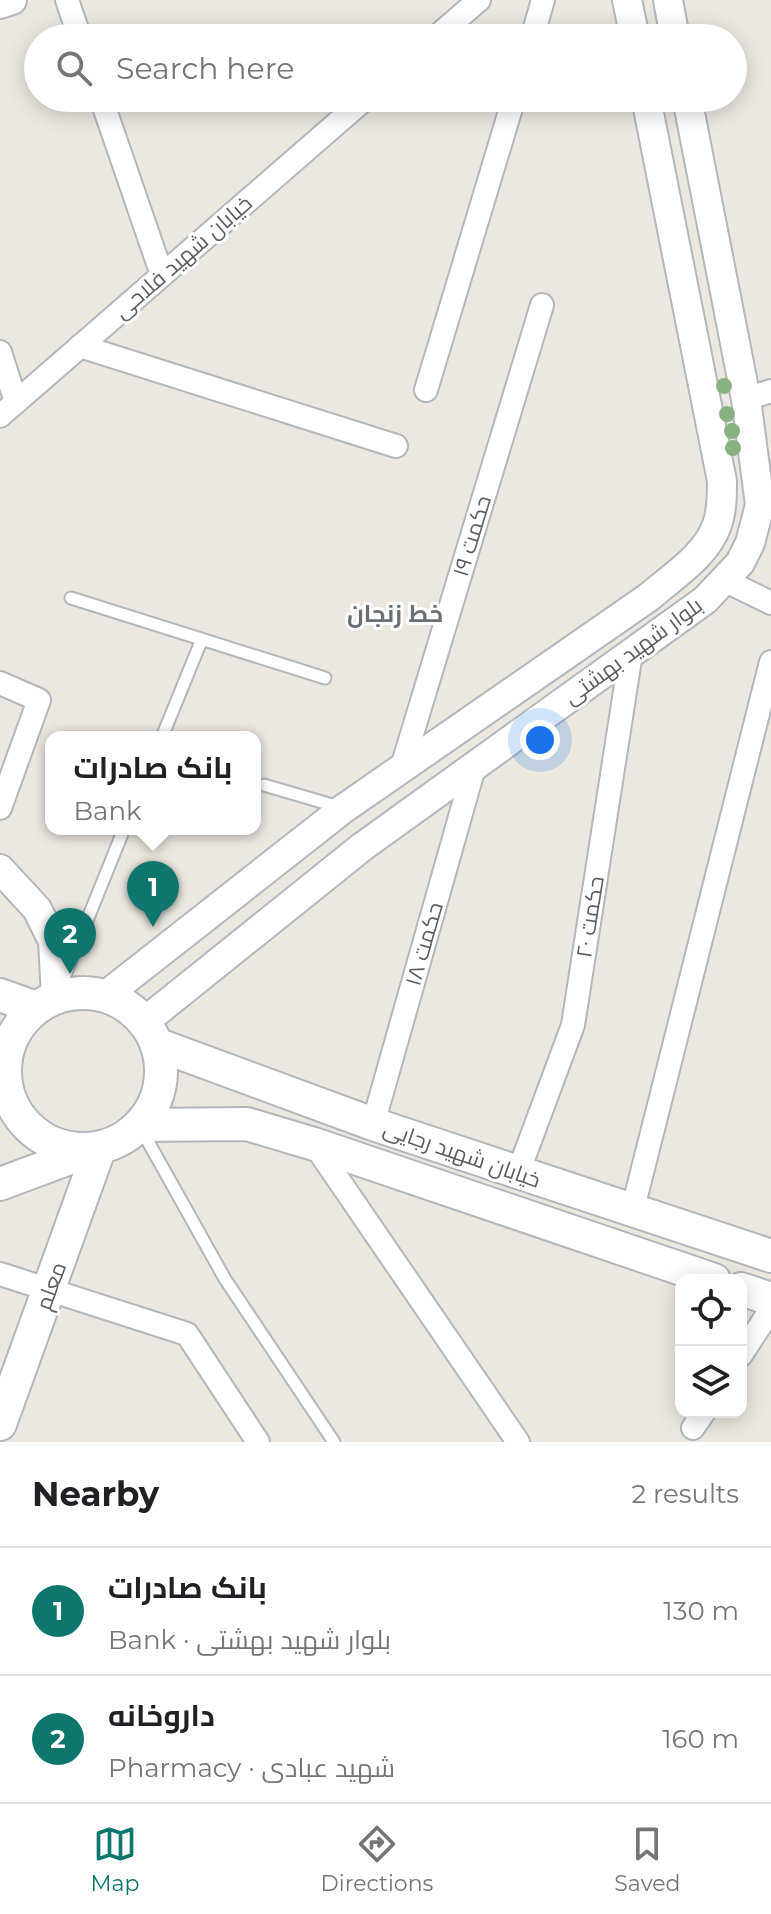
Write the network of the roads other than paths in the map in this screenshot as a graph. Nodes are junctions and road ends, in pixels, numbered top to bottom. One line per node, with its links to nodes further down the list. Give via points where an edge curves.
1 (12, 0): 7 (street)
2 (67, 0): 8 (street)
3 (479, 0): 9 (street)
4 (543, 0): 10 (street)
5 (627, 0): 11 (street)
6 (668, 0): 12 (street)
7 (0, 4)
8 (75, 24)
9 (451, 24)
10 (536, 24)
11 (632, 24)
12 (672, 24)
13 (106, 112): 18 (street)
14 (350, 112): 18 (street, خیابان شهید فلاحی)
15 (510, 112): 22 (street)
16 (649, 112): 36 (street, بلوار شهید بهشتی, via 722,481 718,524 696,557 649,597)
17 (690, 112): 23 (street, بلوار شهید بهشتی)
18 (162, 275): 20 (street, خیابان شهید فلاحی)
19 (542, 305): 36 (street, حکمت ۱۹)
20 (80, 346): 24 (street, خیابان شهید فلاحی); 25 (street)
21 (0, 352): 24 (street)
22 (426, 390)
23 (759, 395): 26 (street, بلوار شهید بهشتی, via 760,505 750,543)
24 (8, 409)
25 (396, 446)
26 (726, 581): 28 (street); 30 (street, بلوار شهید بهشتی)
27 (71, 598): 29 (lane)
28 (771, 603)
29 (202, 639): 32 (lane); 34 (lane)
30 (631, 653): 35 (street, بلوار شهید بهشتی); 52 (street, حکمت ۲۰, via 573,1025)
31 (771, 662): 54 (street)
32 (325, 678)
33 (0, 683): 38 (street, via 39,700)
34 (164, 731)
35 (475, 764): 41 (street, بلوار شهید بهشتی); 48 (street, حکمت ۱۸)
36 (402, 767): 39 (street, بلوار شهید بهشتی)
37 (264, 785): 39 (lane)
38 (0, 808)
39 (343, 809): 41 (street); 44 (street, بلوار شهید بهشتی)
40 (121, 835): 45 (lane)
41 (362, 847): 46 (street, بلوار شهید بهشتی)
42 (0, 869): 45 (street, via 37,909 53,941)
43 (0, 995): 45 (main road)
44 (105, 996): 45 (main road, via 80,992); 46 (main road, via 127,1006)
45 (46, 1002): 47 (main road, via 22,1021)
46 (150, 1033): 48 (main road, خیابان شهید رجایی); 49 (main road, via 161,1065 159,1087)
47 (4, 1048): 51 (main road, via 5,1082 13,1106 29,1127 74,1148)
48 (373, 1124): 52 (main road, خیابان شهید رجایی)
49 (139, 1125): 50 (main road, خیابان شهید رجایی, via 247,1124); 51 (main road); 65 (lane, via 225,1279)
50 (314, 1144): 57 (main road, خیابان شهید رجایی); 66 (street)
51 (100, 1147): 53 (main road); 58 (main road, معلم)
52 (518, 1173): 54 (main road, خیابان شهید رجایی)
53 (0, 1184)
54 (632, 1212): 55 (main road, خیابان شهید رجایی)
55 (771, 1256)
56 (0, 1274): 58 (street)
57 (696, 1274)
58 (50, 1290): 63 (main road, معلم); 64 (street, via 187,1334)
59 (747, 1291): 60 (main road)
60 (771, 1299)
61 (771, 1309): 62 (street)
62 (747, 1346)
63 (0, 1424)
64 (258, 1442)
65 (334, 1442)
66 (518, 1442)

